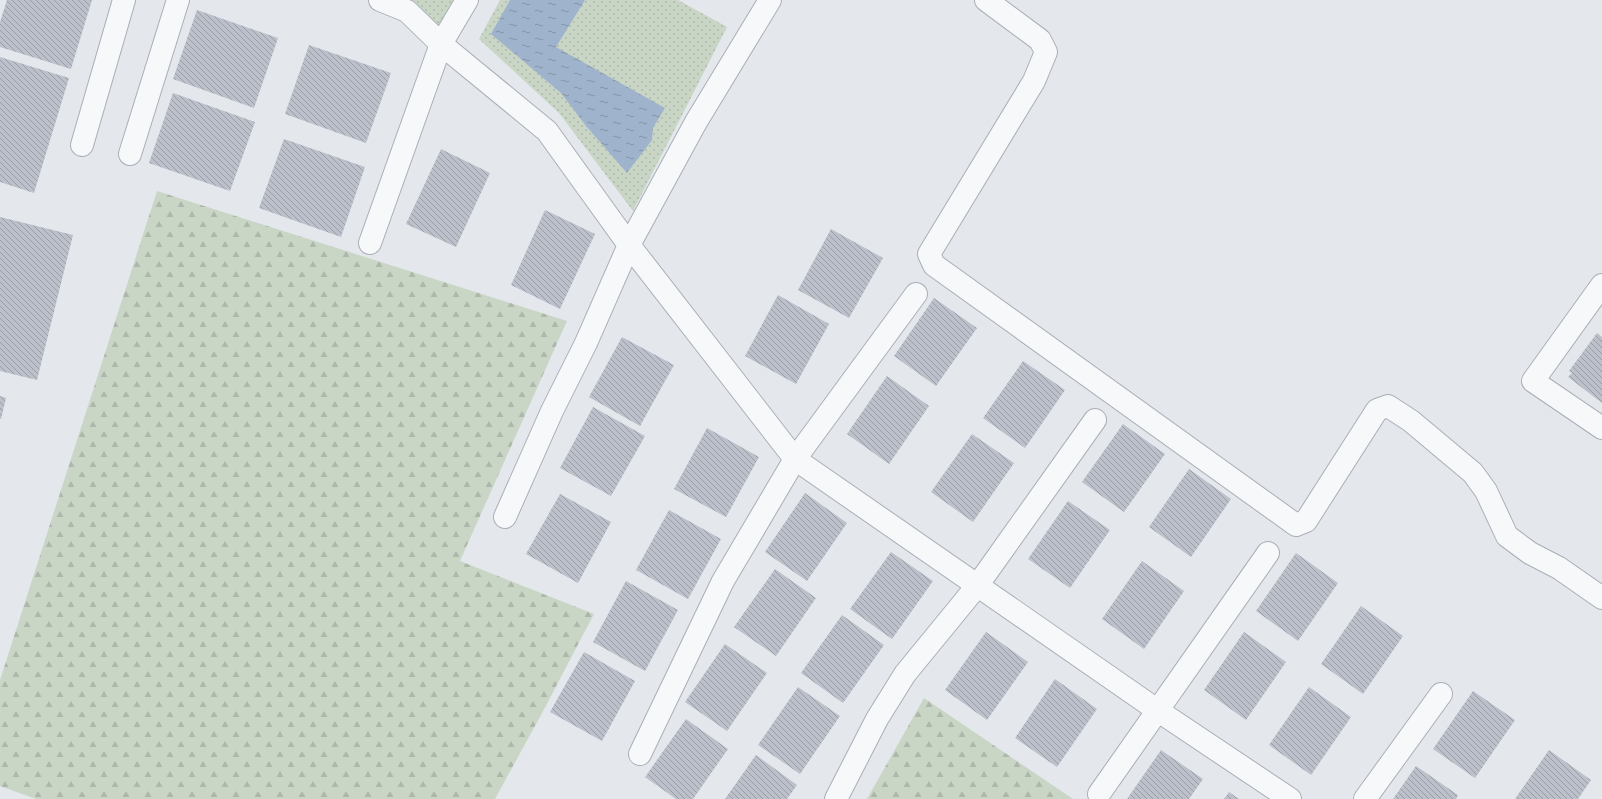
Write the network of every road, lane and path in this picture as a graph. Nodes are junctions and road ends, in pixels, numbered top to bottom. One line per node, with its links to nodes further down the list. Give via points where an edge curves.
1 (124, 0): 8 (street)
2 (178, 0): 9 (street)
3 (380, 0): 7 (street, via 407,11)
4 (467, 0): 7 (street)
5 (770, 0): 11 (street, via 696,122)
6 (986, 0): 20 (street, via 1040,40 1046,52 1034,81 929,254 934,265 1296,525 1306,521 1377,410 1388,406 1411,421 1473,473 1486,491 1507,536)
7 (440, 44): 10 (street); 11 (street, via 547,131)
8 (82, 145)
9 (130, 154)
10 (370, 243)
11 (628, 245): 16 (street); 17 (street, via 586,343 552,411)
12 (1602, 285): 15 (street, via 1533,381)
13 (916, 294): 16 (street)
14 (1095, 420): 19 (street)
15 (1602, 428)
16 (795, 459): 19 (street); 23 (street, via 724,582)
17 (505, 517)
18 (1268, 553): 22 (street)
19 (977, 586): 22 (street); 25 (street, via 905,674 877,719)
20 (1602, 598)
21 (1440, 694): 27 (street)
22 (1157, 710): 24 (street); 26 (street)
23 (640, 754)
24 (1099, 794)
25 (836, 799)
26 (1290, 799)
27 (1365, 799)

